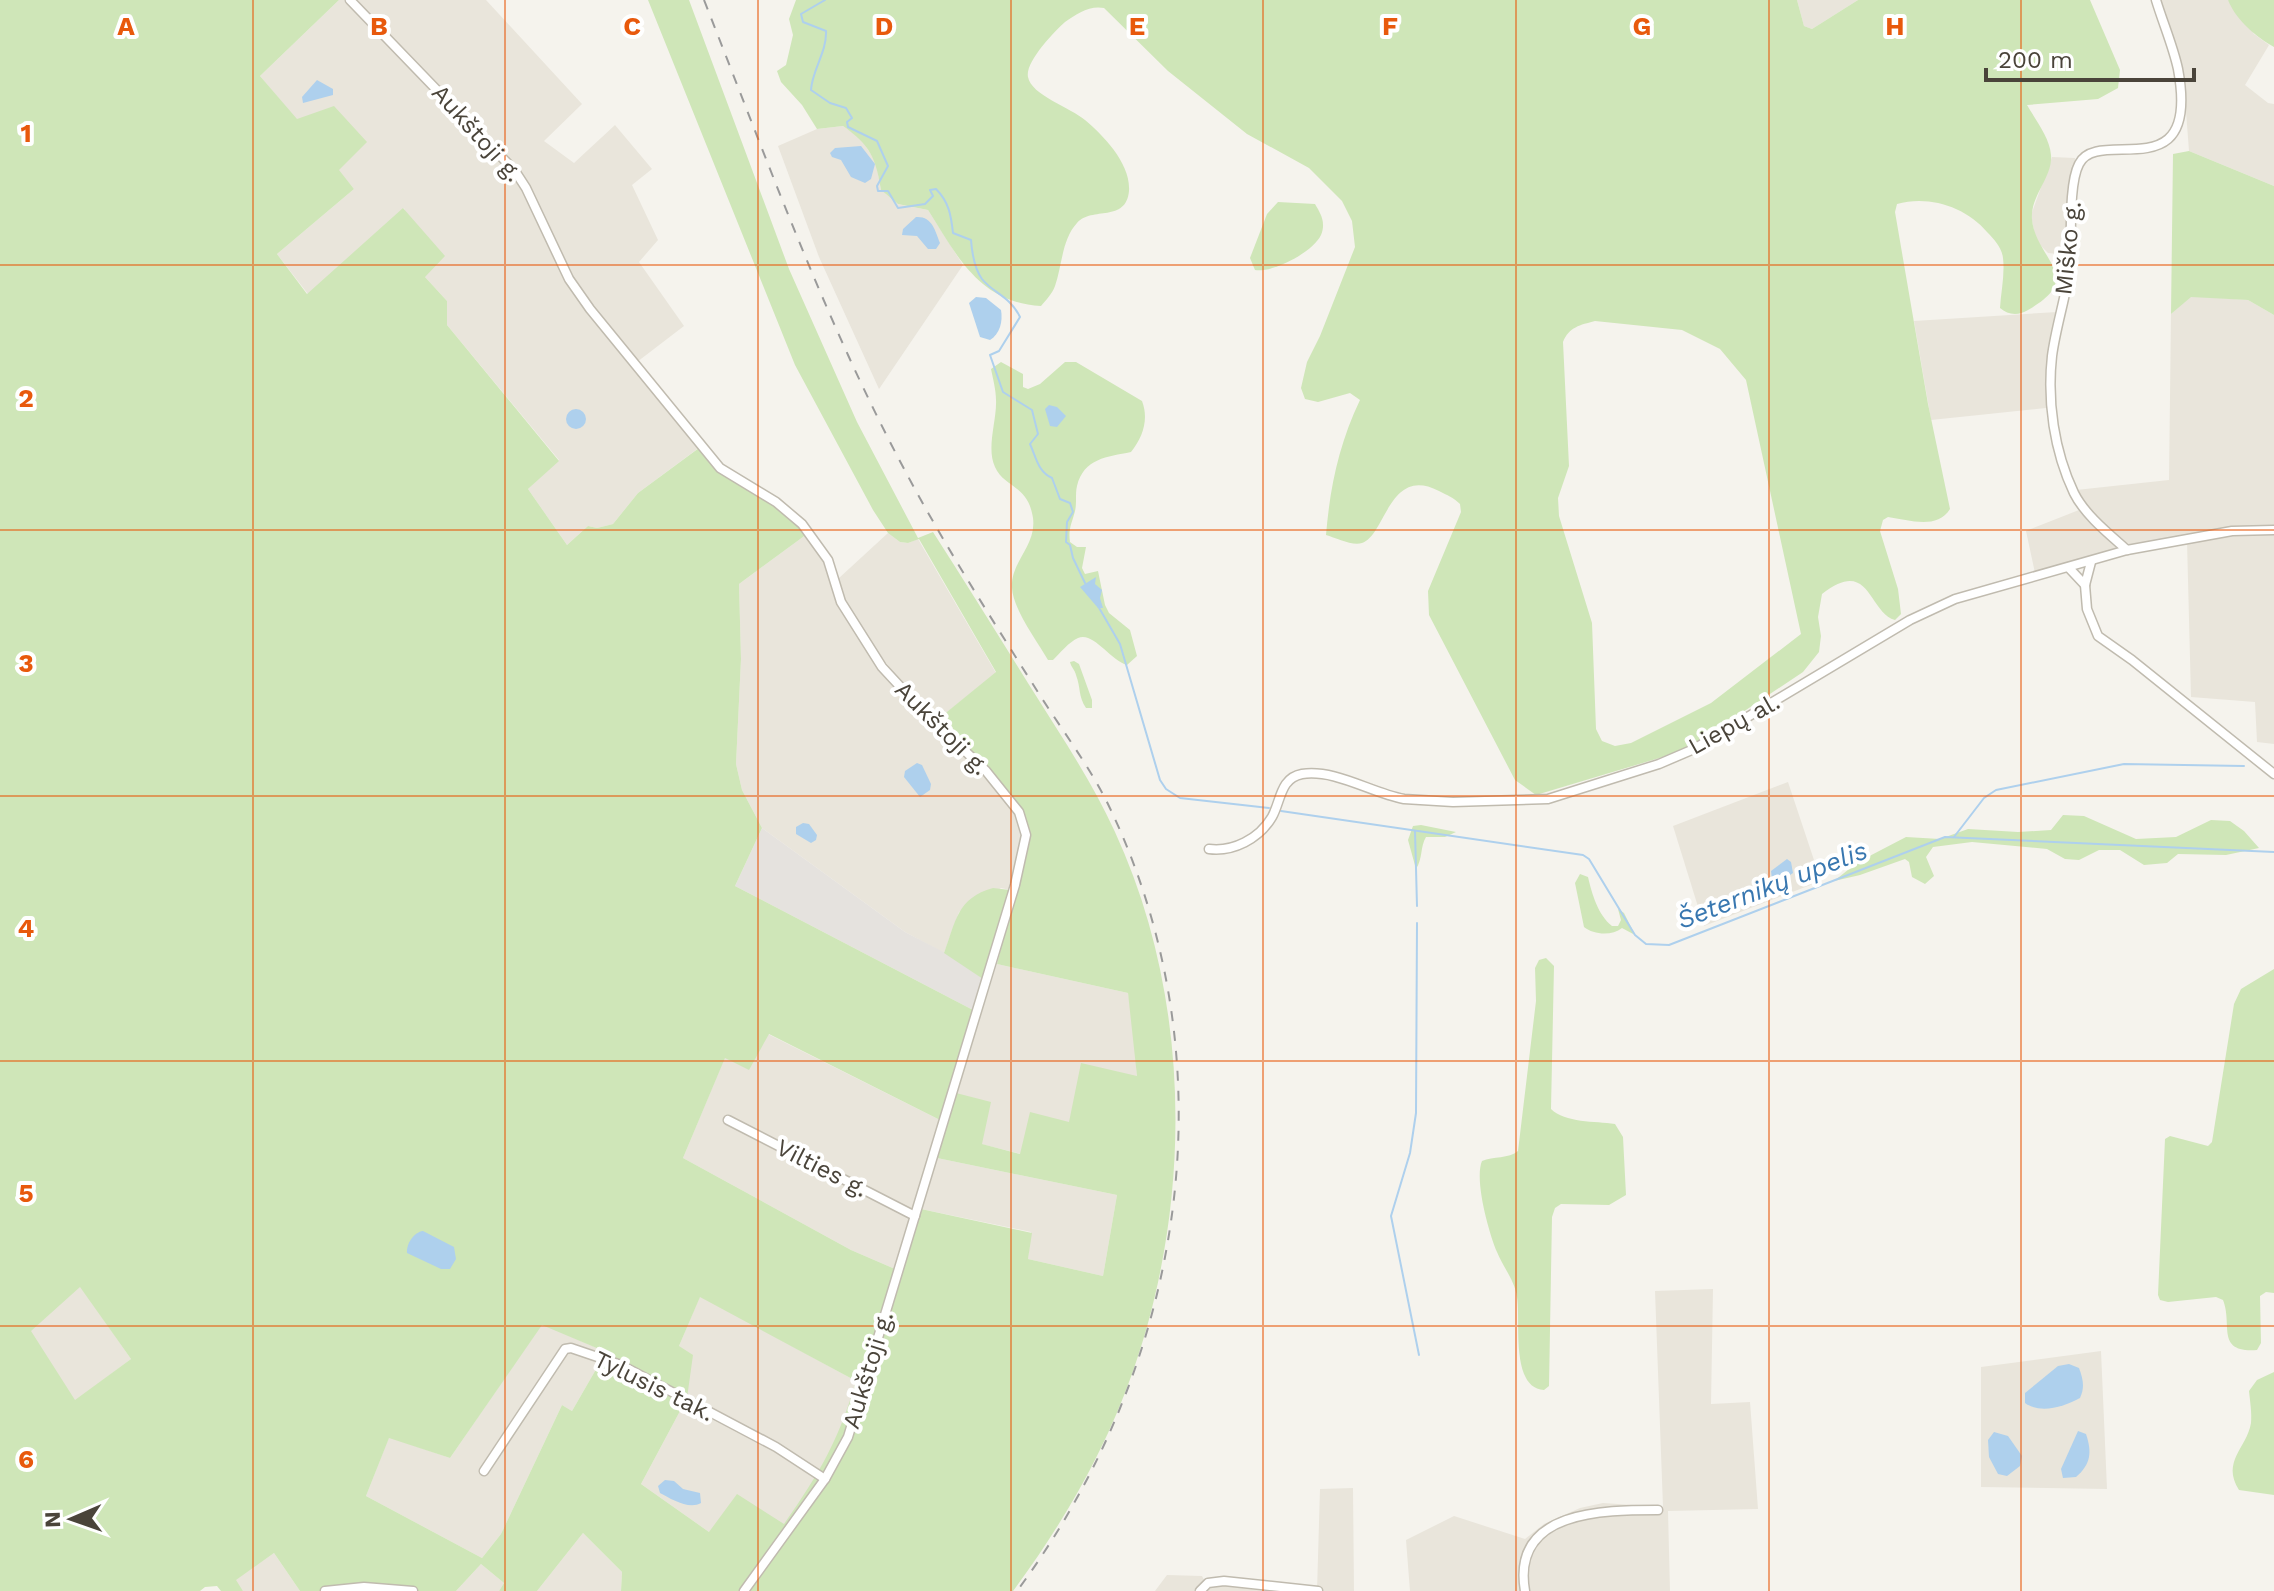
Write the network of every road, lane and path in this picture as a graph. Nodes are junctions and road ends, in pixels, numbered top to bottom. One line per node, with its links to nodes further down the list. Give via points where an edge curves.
1 (350, 0): 11 (street, Aukštoji g., via 515,171 569,279 590,309 720,468 802,524 828,560 841,602 882,667 986,771 1023,820 1026,835 1015,885)
2 (2156, 0): 4 (street, Miško g., via 2179,76 2175,128 2156,148 2092,151 2080,160 2070,265 2052,356 2053,423 2074,494)
3 (2274, 530): 4 (street, Liepų al., via 2232,531)
4 (2127, 550): 5 (street, Liepų al.)
5 (2091, 562): 6 (street, Liepų al.); 7 (street)
6 (2069, 568): 7 (street); 9 (street, Liepų al., via 1955,599 1910,620 1694,749 1562,796 1526,801 1404,799 1332,776 1296,775 1284,786 1271,818 1250,838 1227,850)
7 (2085, 585): 8 (street, via 2098,636)
8 (2274, 774)
9 (1209, 849)
10 (728, 1120): 11 (street, Vilties g.)
11 (915, 1216): 13 (street, Aukštoji g., via 854,1419)
12 (484, 1471): 13 (street, Tylusis tak., via 565,1349 571,1348 621,1365 776,1447)
13 (825, 1479): 18 (street, Aukštoji g.)
14 (1658, 1510): 21 (street, via 1599,1510 1549,1529 1528,1554)
15 (313, 1591): 16 (street)
16 (325, 1591): 17 (street)
17 (413, 1591)
18 (744, 1591)
19 (1200, 1591): 20 (street, via 1208,1583 1224,1581)
20 (1318, 1591)
21 (1525, 1591)

